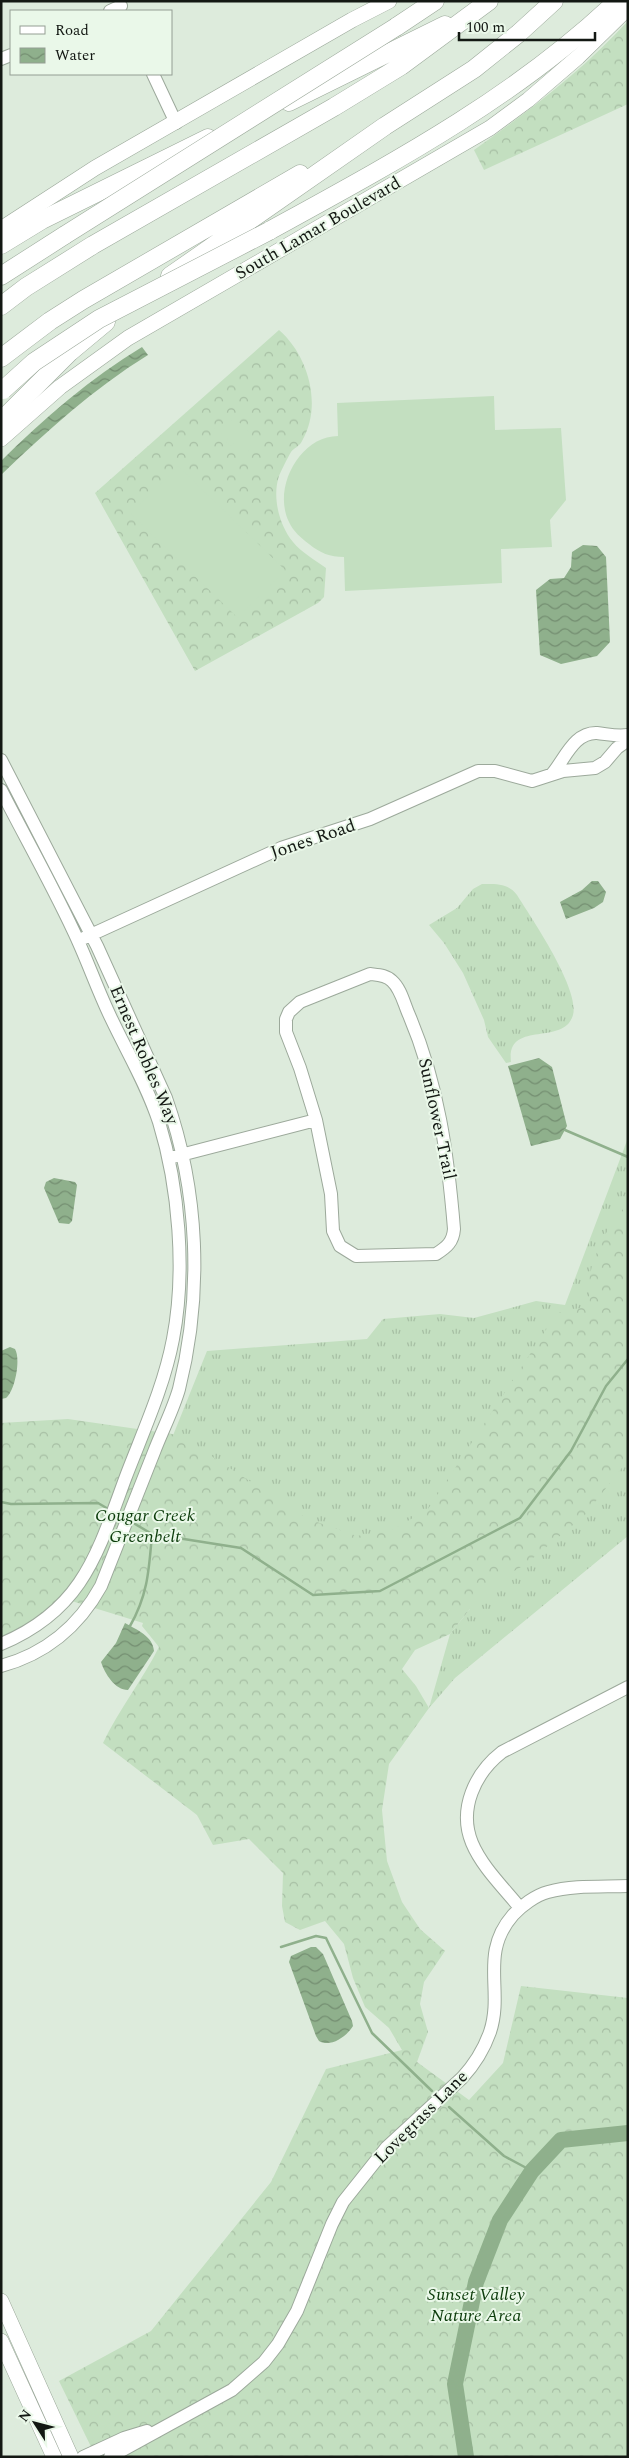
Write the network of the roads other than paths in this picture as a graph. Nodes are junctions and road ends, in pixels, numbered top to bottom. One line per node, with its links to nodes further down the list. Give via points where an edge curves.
1 (389, 1): 8 (main road)
2 (435, 1): 12 (highway, bridge)
3 (554, 1): 9 (highway, via 474,69)
4 (616, 1): 15 (highway, bridge, via 567,45 485,106 269,231 99,319 34,362)
5 (485, 5): 11 (highway, via 295,99 163,159 42,220); 13 (highway, via 402,66 84,250)
6 (628, 8): 17 (main road, South Lamar Boulevard, via 578,57 490,128 128,338 60,387)
7 (153, 75): 8 (street)
8 (176, 123): 10 (main road, via 95,168)
9 (385, 126): 14 (highway, via 82,300); 16 (highway, via 116,313 70,352)
10 (1, 229)
11 (1, 245)
12 (1, 276)
13 (1, 306)
14 (1, 358)
15 (2, 390)
16 (1, 420)
17 (1, 439)
18 (628, 735): 21 (street, via 593,733 582,736)
19 (628, 740): 21 (street, Jones Road, via 600,766)
20 (1, 760): 23 (street, Ernest Robles Way)
21 (552, 774): 27 (street, Jones Road, via 532,782 495,771 478,771 370,819 281,848)
22 (1, 790): 24 (street, Ernest Robles Way)
23 (30, 814): 24 (street); 25 (street, Ernest Robles Way)
24 (17, 821): 26 (street, Ernest Robles Way)
25 (68, 889): 26 (street); 27 (street, Ernest Robles Way)
26 (55, 895): 28 (street, Ernest Robles Way)
27 (91, 935): 28 (street, Jones Road); 30 (street, Ernest Robles Way, via 166,1098)
28 (78, 941): 31 (street, Ernest Robles Way, via 111,1018 137,1068 159,1122)
29 (316, 1120): 29 (street, Sunflower Trail, via 331,1194 333,1231 340,1246 356,1256 366,1257 436,1254 446,1247 454,1238 454,1228 448,1158 439,1110 414,1027 396,985 384,976 364,976 300,1002 289,1012 286,1032); 30 (street)
30 (181, 1155): 31 (street); 33 (street, Ernest Robles Way, via 195,1238 191,1320 178,1391 102,1586 83,1615 55,1641 38,1652)
31 (167, 1158): 32 (street, Ernest Robles Way, via 180,1251 173,1340 159,1388 95,1558 71,1595 44,1621 27,1633)
32 (1, 1644)
33 (1, 1666)
34 (628, 1687): 36 (street, via 502,1752 489,1762 476,1780 468,1813 472,1842)
35 (628, 1886): 36 (street, Lovegrass Lane, via 546,1892)
36 (520, 1908): 39 (street, Lovegrass Lane, via 496,1944 492,1969 495,2000 490,2032 472,2066 448,2093 386,2148 343,2202 297,2311 264,2362 232,2390)
37 (1, 2301): 41 (main road)
38 (1, 2341): 40 (main road)
39 (162, 2427): 42 (street, Lovegrass Lane, via 124,2438); 43 (street, Lovegrass Lane)
40 (54, 2457)
41 (71, 2457)
42 (83, 2457)
43 (110, 2457)

